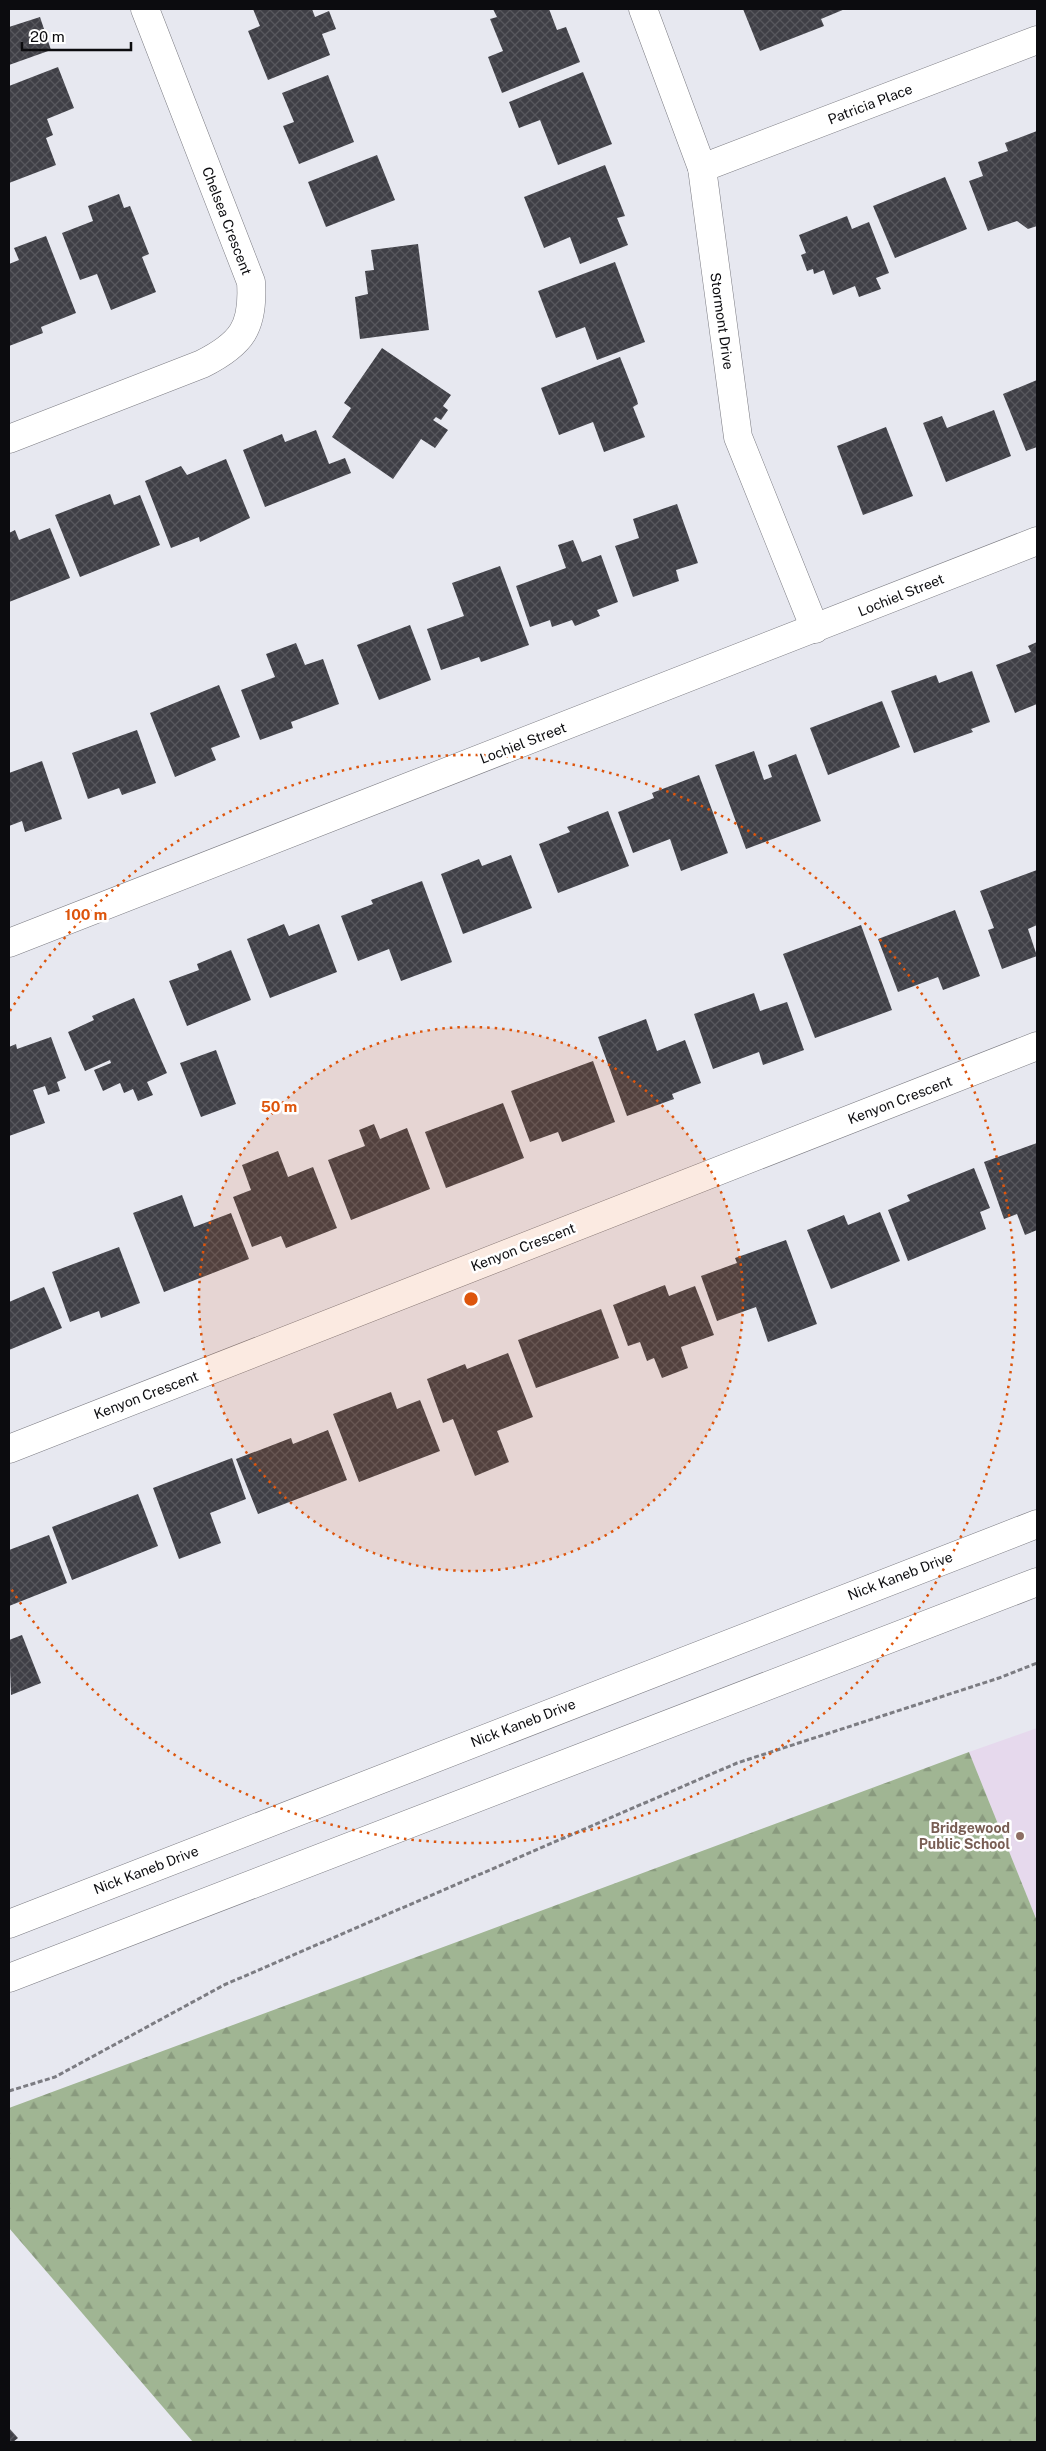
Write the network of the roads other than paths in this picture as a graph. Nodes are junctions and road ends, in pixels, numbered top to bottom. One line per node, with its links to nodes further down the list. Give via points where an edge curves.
1 (145, 9): 5 (street, Chelsea Crescent, via 251,282 252,303 247,324 231,347 202,364)
2 (644, 9): 4 (street, Stormont Drive)
3 (1037, 40): 4 (street, Patricia Place)
4 (702, 168): 7 (street, Stormont Drive, via 738,438)
5 (9, 439)
6 (1037, 541): 7 (street, Lochiel Street)
7 (815, 629): 8 (street, Lochiel Street)
8 (9, 943)
9 (1037, 1046): 10 (street, Kenyon Crescent)
10 (9, 1448)
11 (1037, 1524): 13 (street, Nick Kaneb Drive)
12 (1037, 1582): 14 (street)
13 (9, 1924)
14 (9, 1978)

